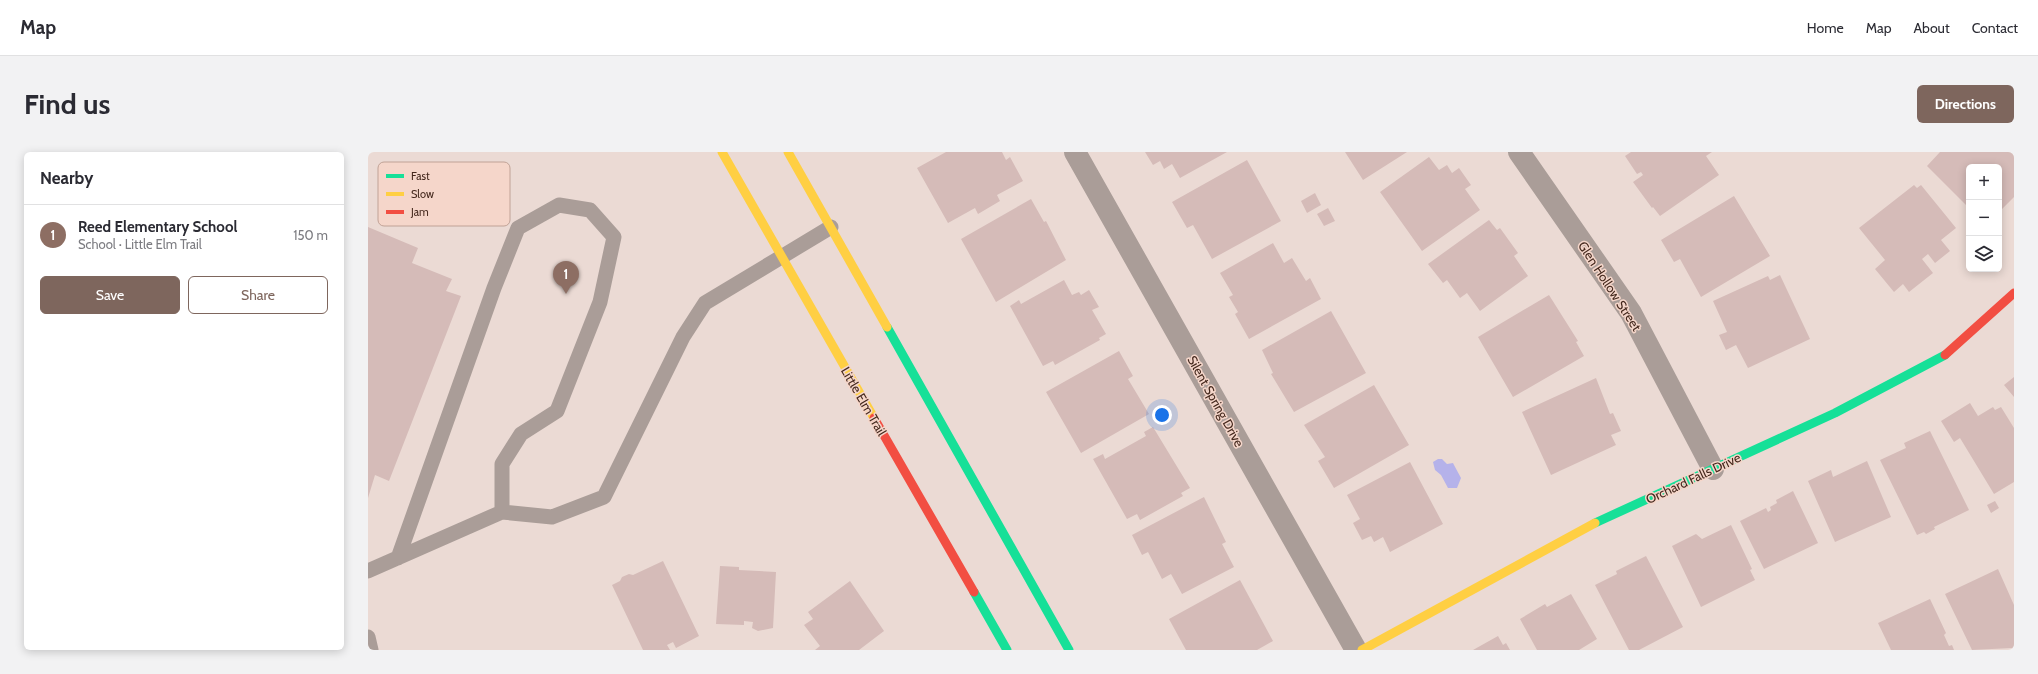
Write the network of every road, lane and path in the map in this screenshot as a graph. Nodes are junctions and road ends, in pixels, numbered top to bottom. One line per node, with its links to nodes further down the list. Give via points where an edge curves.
1 (722, 152): 6 (street, Little Elm Trail)
2 (788, 152): 5 (street)
3 (1075, 152): 16 (street, Silent Spring Drive)
4 (1518, 152): 8 (street, Glen Hollow Street, via 1631,313)
5 (831, 227): 6 (lane); 15 (street)
6 (781, 257): 9 (lane, via 705,303 683,337 604,497 552,517); 14 (street, Little Elm Trail)
7 (2014, 293): 8 (street, Orchard Falls Drive, via 1948,353 1835,413)
8 (1713, 468): 17 (street, Orchard Falls Drive, via 1580,530)
9 (502, 512): 10 (lane); 10 (lane, via 502,464 521,434 557,411 600,302 614,238 590,210 559,205 518,228 494,288)
10 (398, 558): 11 (lane)
11 (368, 571)
12 (368, 637): 13 (lane)
13 (371, 650)
14 (1007, 650)
15 (1069, 650)
16 (1356, 650)
17 (1362, 650)

